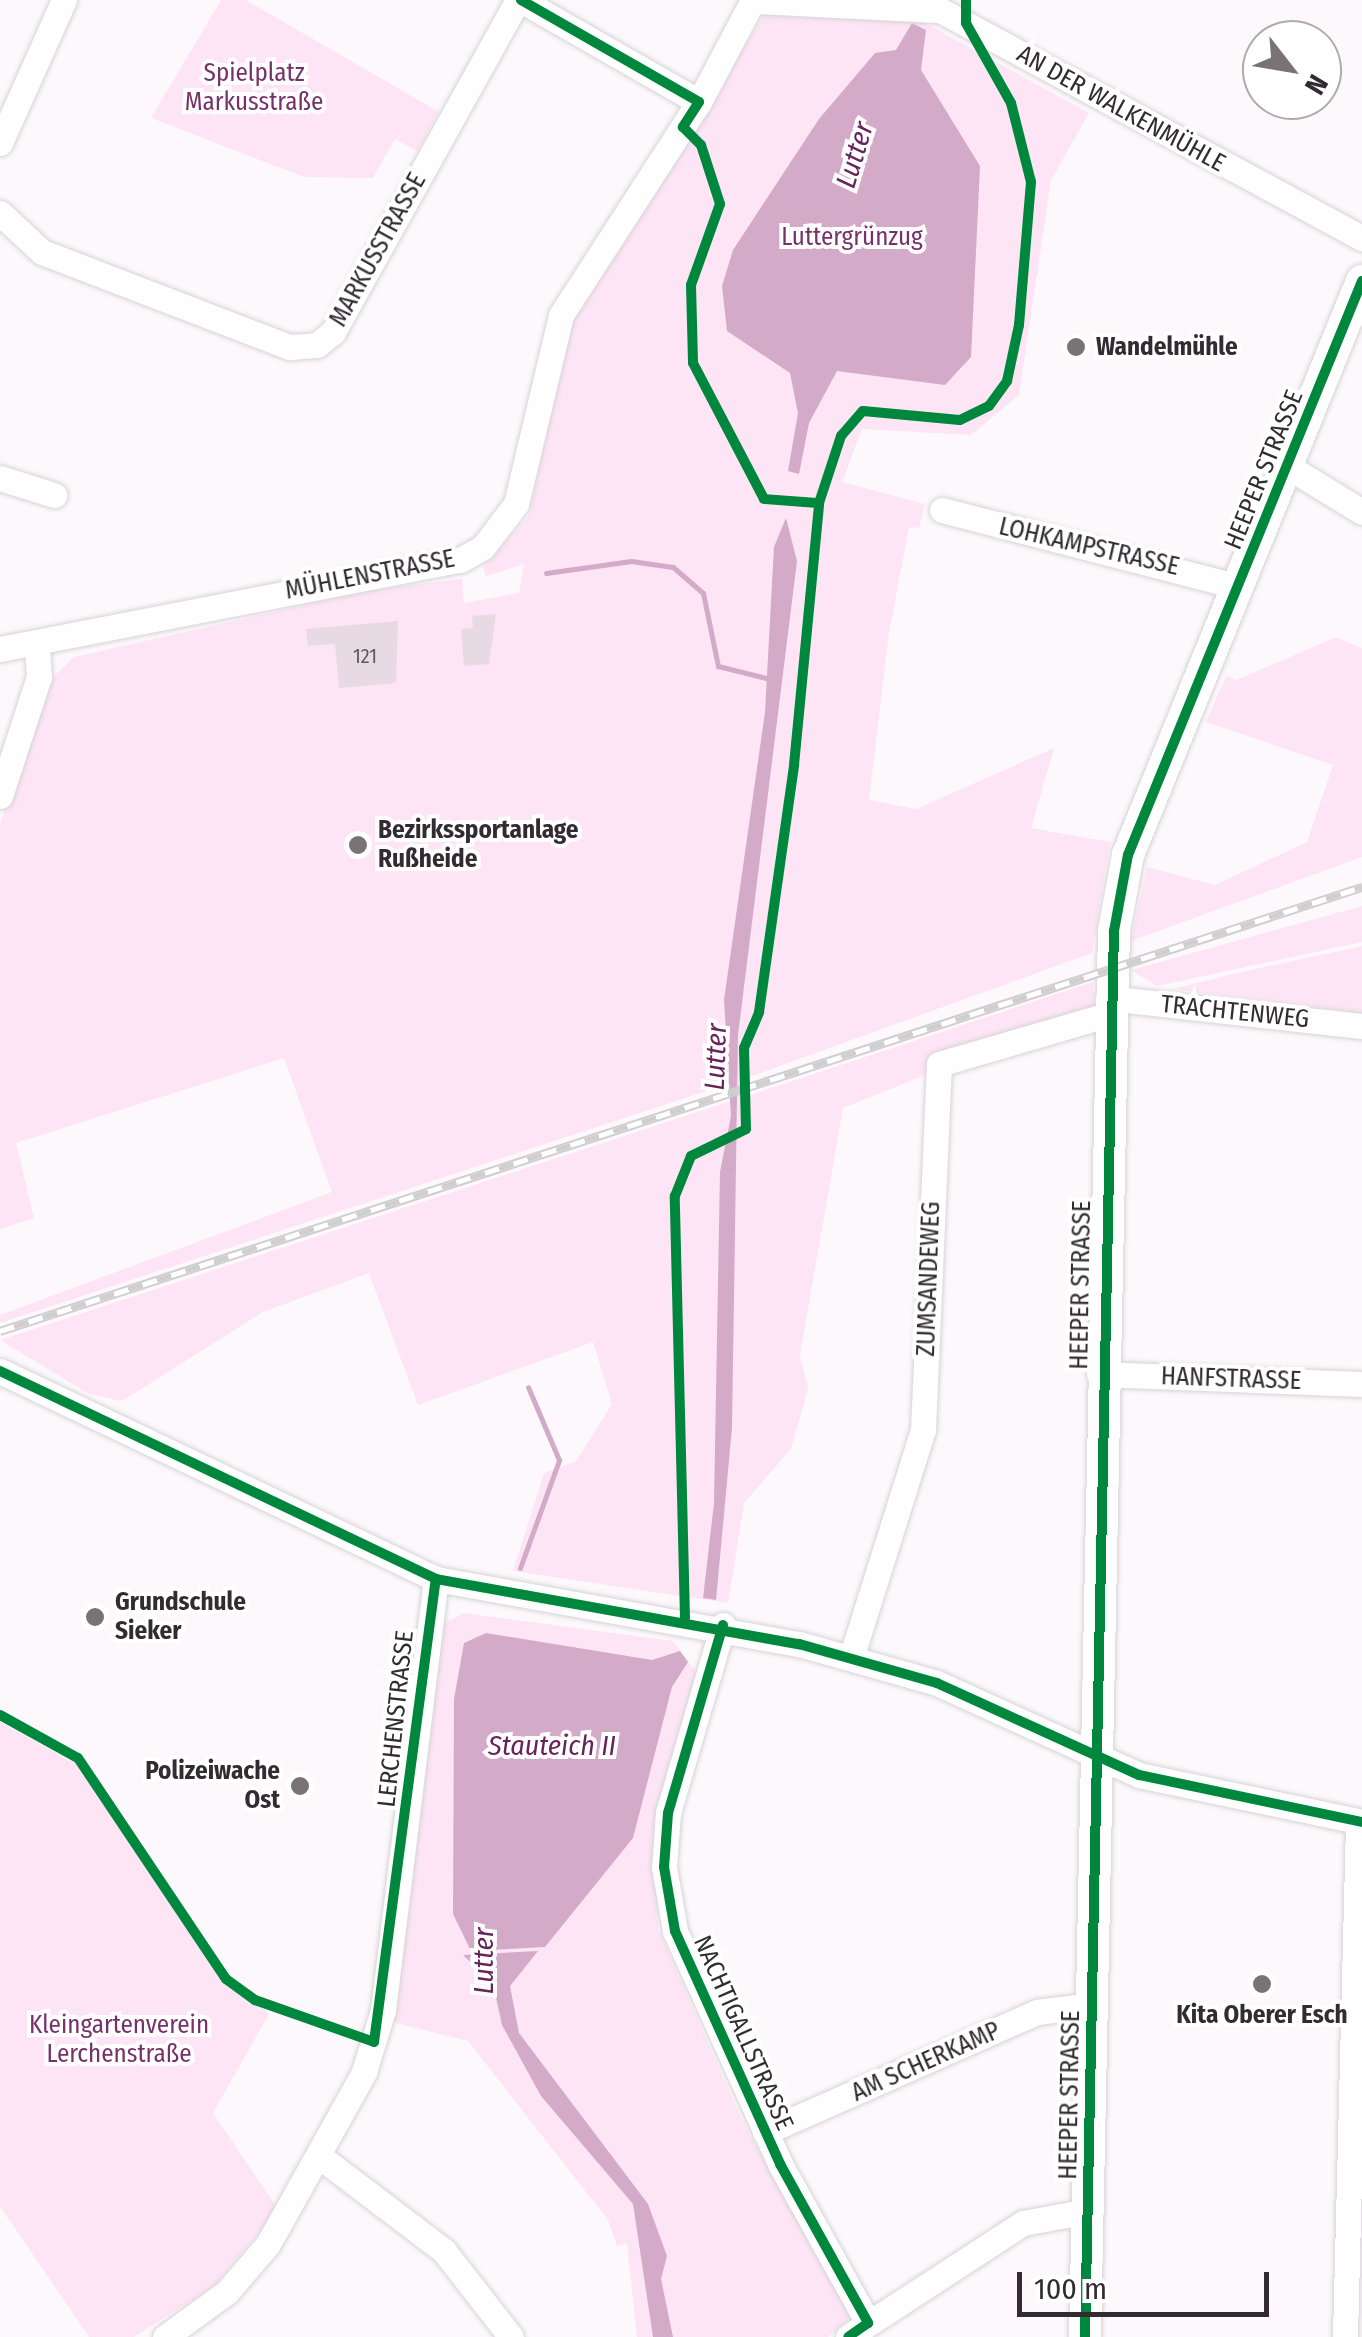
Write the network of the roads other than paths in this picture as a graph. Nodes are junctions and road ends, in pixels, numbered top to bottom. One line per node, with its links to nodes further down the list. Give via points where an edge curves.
1 (520, 0): 4 (street); 6 (street, MARKUSSTRASSE, via 318,346 290,347 42,252)
2 (753, 0): 4 (street, MÜHLENSTRASSE); 7 (street, AN DER WALKENMÜHLE, via 940,10)
3 (58, 2): 5 (street)
4 (699, 102): 15 (street, MÜHLENSTRASSE, via 561,315 516,504 483,546 460,560)
5 (0, 144)
6 (0, 213)
7 (1362, 238)
8 (1362, 281): 9 (main road, HEEPER STRASSE)
9 (1287, 466): 13 (street); 14 (main road, HEEPER STRASSE)
10 (0, 478): 11 (street)
11 (54, 495)
12 (942, 510): 14 (street, LOHKAMPSTRASSE)
13 (1362, 512)
14 (1236, 586): 18 (main road, HEEPER STRASSE, via 1128,855)
15 (38, 646): 16 (street, MÜHLENSTRASSE); 17 (street, via 39,677)
16 (0, 649)
17 (0, 796)
18 (1107, 1006): 19 (street, TRACHTENWEG); 21 (main road, HEEPER STRASSE); 25 (street, ZUMSANDEWEG, via 939,1064 923,1430)
19 (1362, 1026)
20 (0, 1371): 23 (street)
21 (1099, 1374): 22 (street, HANFSTRASSE); 26 (main road, HEEPER STRASSE)
22 (1362, 1384)
23 (436, 1579): 24 (street); 30 (street, LERCHENSTRASSE, via 383,2010)
24 (723, 1625): 25 (street); 29 (street, NACHTIGALLSTRASSE, via 668,1814 664,1866 695,1988)
25 (851, 1658): 26 (street, via 937,1683)
26 (1098, 1758): 27 (street, via 1186,1789); 28 (main road, HEEPER STRASSE)
27 (1360, 1822): 37 (street)
28 (1091, 2005): 29 (street, AM SCHERKAMP, via 1037,2012); 31 (main road, HEEPER STRASSE)
29 (765, 2132): 33 (street, NACHTIGALLSTRASSE)
30 (323, 2158): 32 (street, LERCHENSTRASSE, via 268,2244); 35 (street, via 444,2252)
31 (1088, 2211): 33 (street, via 1023,2223); 36 (main road, HEEPER STRASSE)
32 (200, 2329): 34 (street, LERCHENSTRASSE)
33 (858, 2330)
34 (165, 2337)
35 (511, 2337)
36 (1086, 2337)
37 (1345, 2337)

